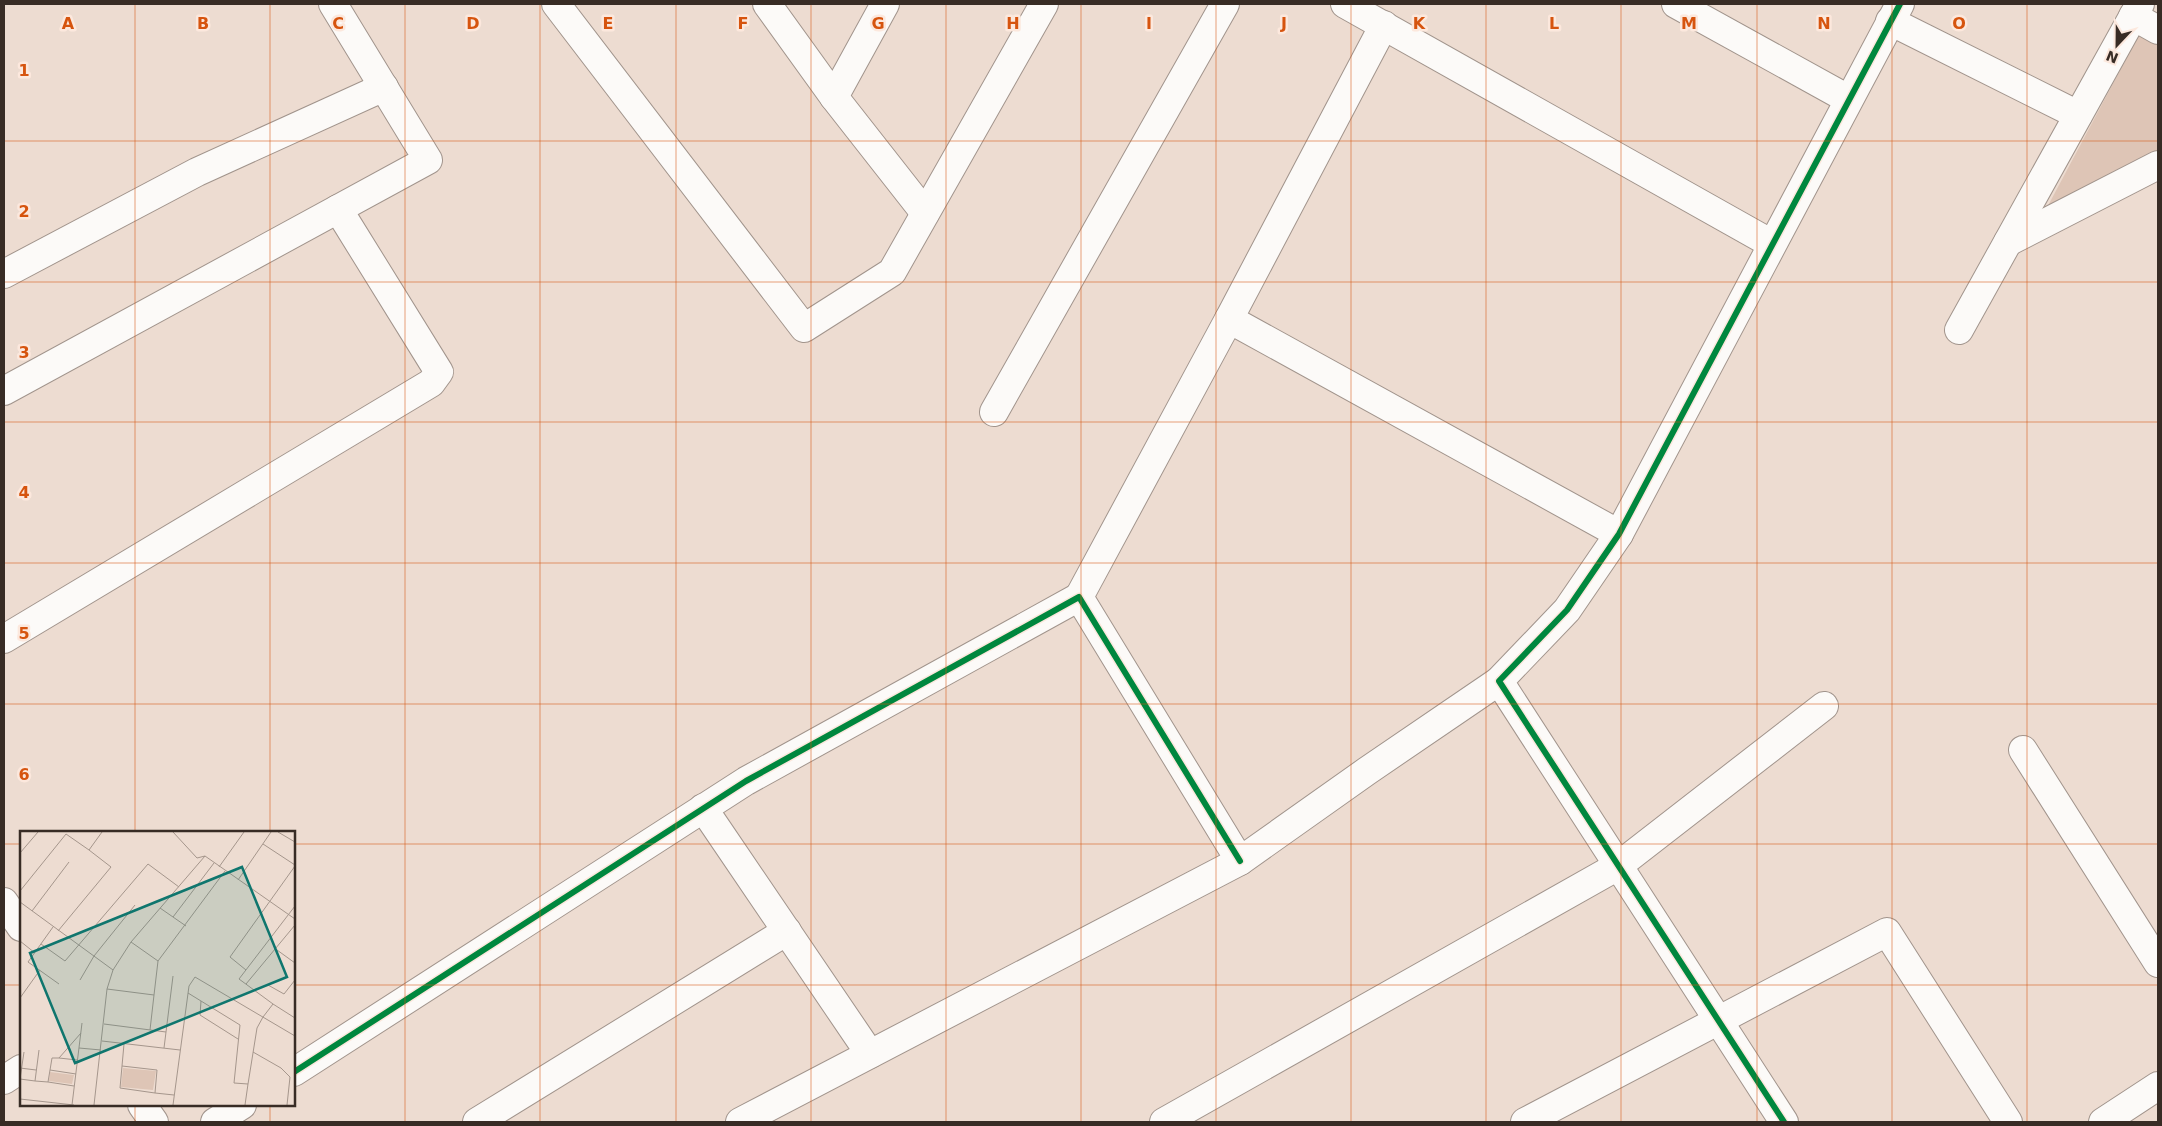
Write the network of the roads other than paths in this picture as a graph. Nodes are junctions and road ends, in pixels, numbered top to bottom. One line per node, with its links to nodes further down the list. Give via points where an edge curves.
1 (333, 4): 13 (street)
2 (556, 4): 19 (street, via 804,328 892,272)
3 (767, 4): 14 (street)
4 (885, 4): 14 (street)
5 (1044, 4): 19 (street)
6 (1226, 4): 26 (street)
7 (1345, 4): 11 (street)
8 (1676, 4): 15 (street)
9 (2136, 10): 12 (street); 16 (street)
10 (1895, 12): 15 (street); 16 (street)
11 (1384, 26): 21 (street); 23 (street)
12 (2158, 30)
13 (384, 87): 18 (street, via 428,160); 22 (street, via 197,172)
14 (834, 97): 19 (street)
15 (1848, 99): 21 (street)
16 (2078, 115): 20 (street)
17 (2158, 165): 20 (street)
18 (338, 209): 25 (street); 29 (street, via 439,372 431,384)
19 (925, 213)
20 (2008, 242): 24 (street)
21 (1772, 244): 27 (street)
22 (4, 274)
23 (1229, 318): 27 (street); 28 (street)
24 (1960, 330)
25 (4, 391)
26 (994, 412)
27 (1619, 534): 30 (street, via 1567,610)
28 (1079, 597): 33 (street, via 746,781); 34 (street)
29 (4, 639)
30 (1499, 681): 34 (street); 35 (street)
31 (1824, 706): 35 (street)
32 (2023, 750): 39 (street)
33 (703, 808): 38 (street); 44 (street)
34 (1240, 861): 42 (street)
35 (1618, 866): 41 (street); 54 (street)
36 (4, 902): 37 (street)
37 (20, 926)
38 (787, 931): 42 (street); 52 (street)
39 (2150, 932): 40 (street)
40 (2158, 962)
41 (1719, 1022): 55 (street); 56 (street); 57 (street, via 1886,932)
42 (870, 1054): 53 (street)
43 (20, 1070): 45 (street)
44 (295, 1071)
45 (4, 1080)
46 (2158, 1086): 49 (street)
47 (143, 1106): 50 (street)
48 (240, 1106): 51 (street)
49 (2118, 1118)
50 (154, 1122)
51 (215, 1122)
52 (477, 1122)
53 (740, 1122)
54 (1164, 1122)
55 (1525, 1122)
56 (1784, 1122)
57 (2008, 1122)

